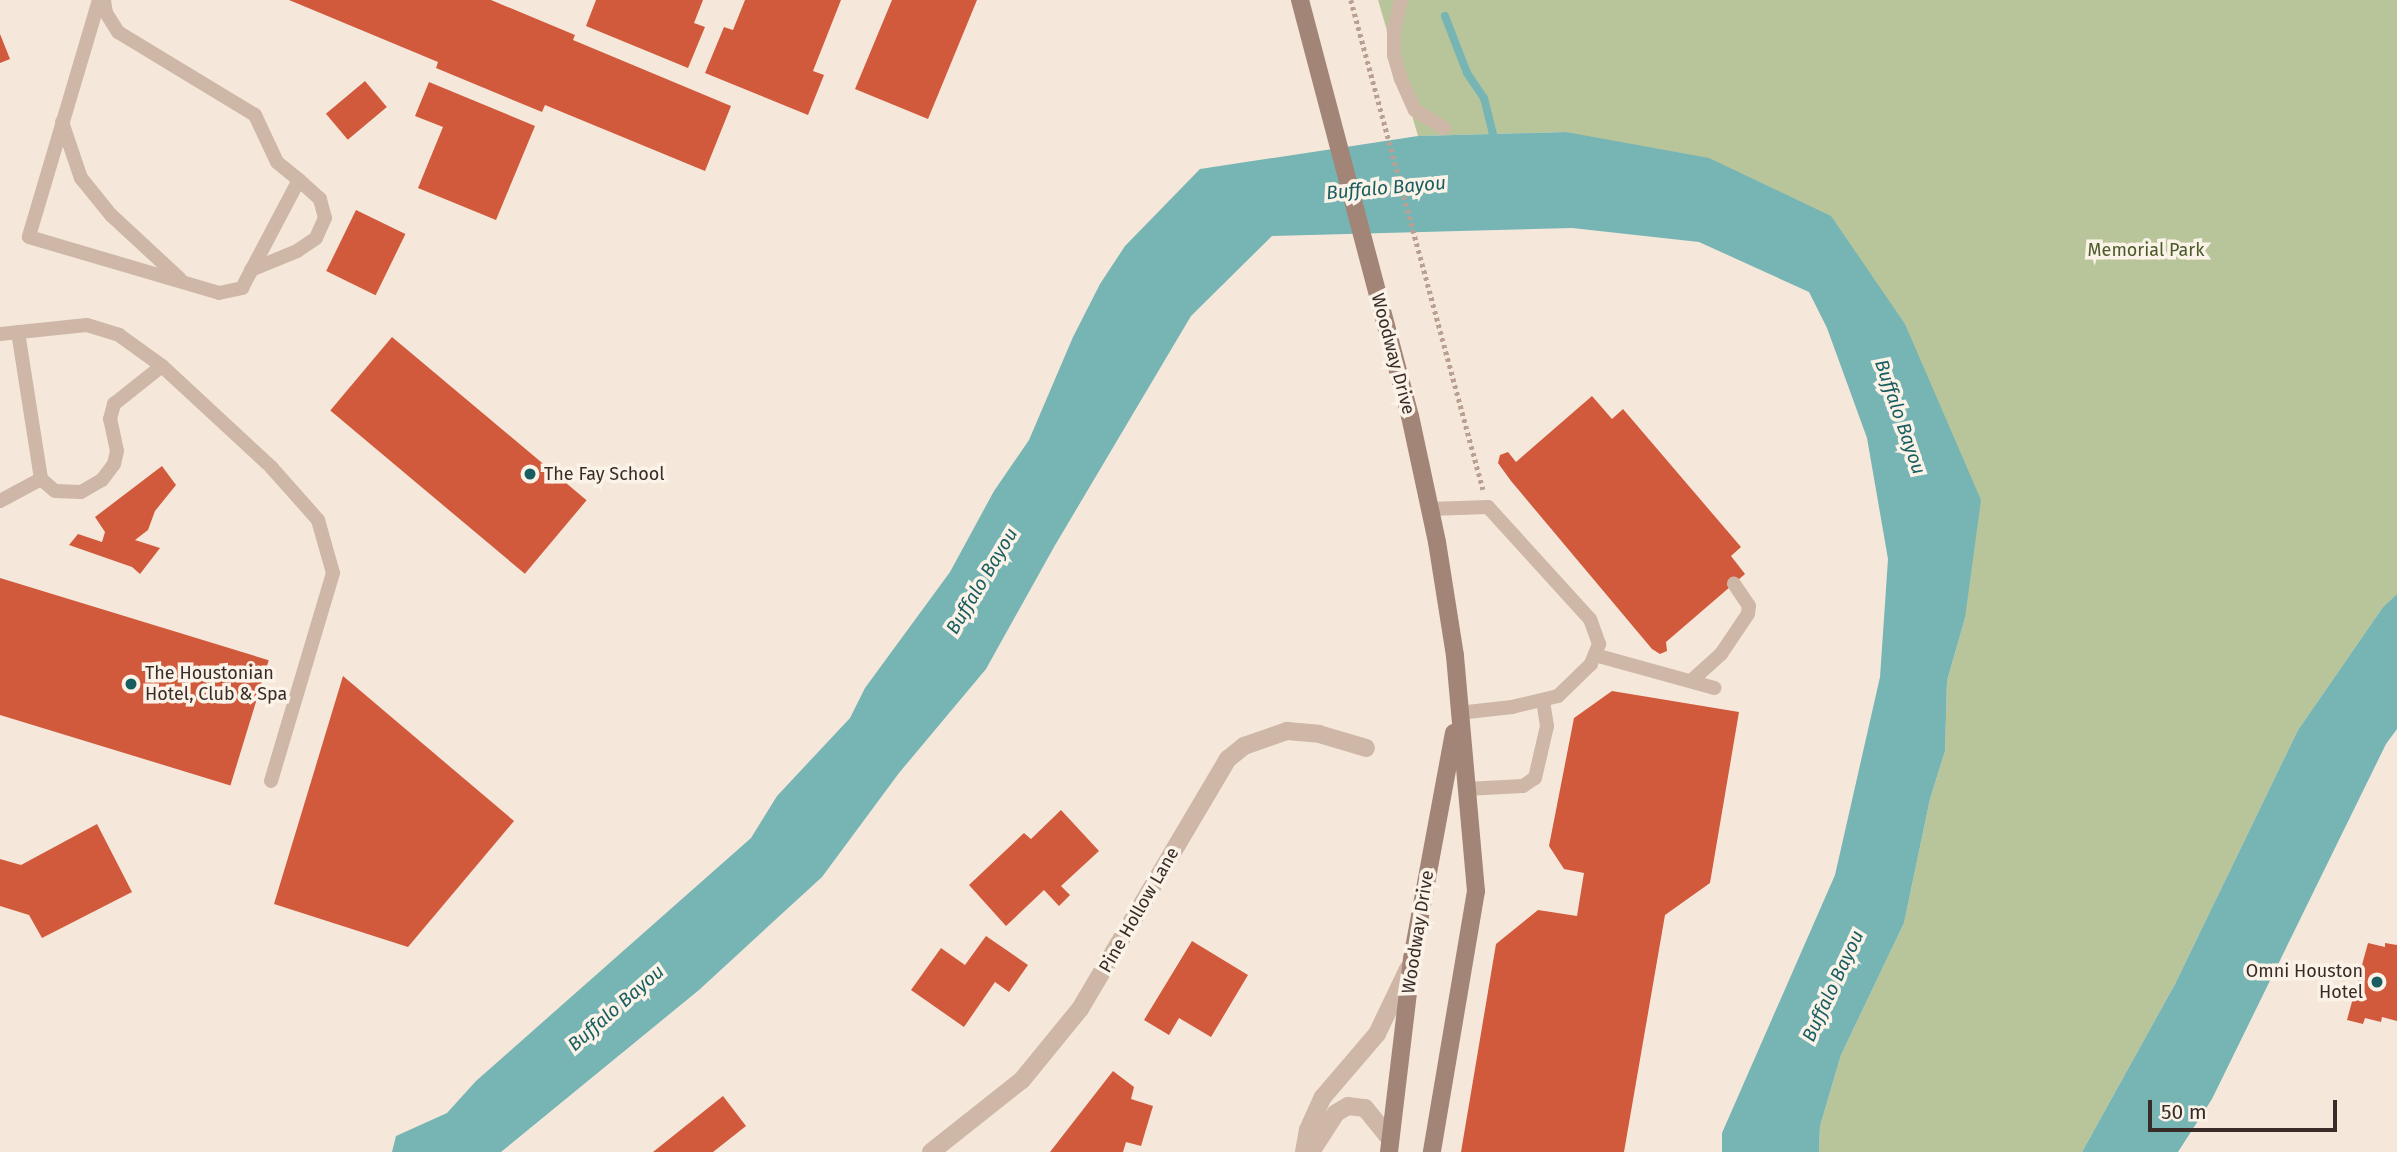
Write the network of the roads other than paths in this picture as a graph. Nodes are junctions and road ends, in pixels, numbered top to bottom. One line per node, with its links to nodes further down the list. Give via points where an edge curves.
1 (101, 0): 4 (lane); 6 (lane, via 117,32 255,116 277,162)
2 (1300, 0): 14 (main road, Woodway Drive, via 1410,416)
3 (1401, 0): 5 (lane, via 1394,31 1401,79 1415,110)
4 (62, 122): 8 (lane, via 81,178 111,215); 8 (lane, via 29,237)
5 (1444, 128)
6 (299, 180): 7 (lane); 7 (lane, via 320,199 325,218 316,238)
7 (251, 270): 8 (lane, via 242,288 219,293)
8 (182, 281)
9 (18, 332): 10 (lane); 11 (lane, via 87,325 119,335); 12 (lane)
10 (0, 334)
11 (162, 366): 12 (lane, via 114,404 110,419 117,451 102,480 81,492 55,491); 22 (lane, via 271,467 318,520 333,573)
12 (41, 479): 13 (lane)
13 (0, 500)
14 (1430, 509): 16 (lane, via 1488,507 1590,619 1599,644); 20 (main road, Woodway Drive, via 1455,656)
15 (1734, 584): 17 (lane, via 1749,606 1748,614 1721,654)
16 (1595, 655): 17 (lane); 19 (lane, via 1558,696)
17 (1691, 681): 18 (lane)
18 (1715, 688)
19 (1543, 700): 20 (lane); 23 (lane, via 1547,726 1535,778 1523,786)
20 (1458, 713): 23 (main road, Woodway Drive); 24 (main road, Woodway Drive)
21 (1367, 748): 26 (street, Pine Hollow Lane, via 1319,734 1287,731 1244,746 1228,759 1080,1009 1022,1080)
22 (271, 781)
23 (1466, 789): 29 (main road, Woodway Drive, via 1476,891)
24 (1412, 959): 25 (main road, Woodway Drive); 27 (street, via 1377,1034 1323,1097)
25 (1390, 1145): 28 (street, via 1365,1108 1348,1105 1336,1113)
26 (931, 1152)
27 (1304, 1152)
28 (1311, 1152)
29 (1432, 1152)

